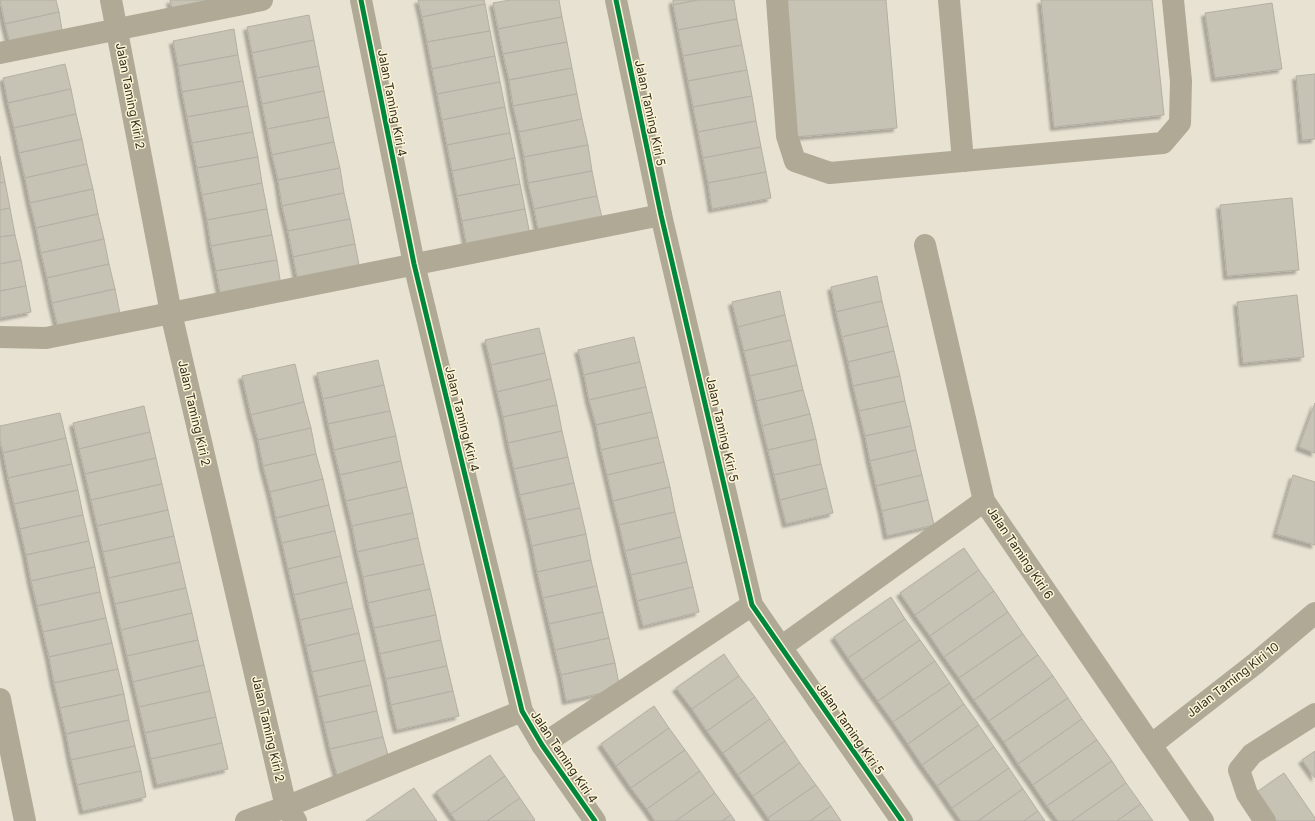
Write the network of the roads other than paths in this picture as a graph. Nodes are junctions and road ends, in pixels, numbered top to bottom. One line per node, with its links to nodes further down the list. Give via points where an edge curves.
1 (111, 0): 8 (street, Jalan Taming Kiri 2)
2 (262, 0): 8 (street)
3 (361, 0): 13 (street, Jalan Taming Kiri 4)
4 (616, 0): 11 (street, Jalan Taming Kiri 5)
5 (777, 0): 10 (street, via 787,136 795,162 830,173)
6 (949, 0): 10 (street)
7 (1173, 0): 10 (street, via 1181,81 1180,123 1163,143)
8 (117, 30): 9 (street); 14 (street, Jalan Taming Kiri 2)
9 (0, 53)
10 (963, 161)
11 (661, 215): 13 (street); 17 (street, Jalan Taming Kiri 5)
12 (925, 245): 16 (street, Jalan Taming Kiri 6)
13 (414, 264): 14 (street); 21 (street, Jalan Taming Kiri 4)
14 (171, 313): 15 (street, via 46,338); 25 (street, Jalan Taming Kiri 2)
15 (0, 337)
16 (984, 501): 19 (street); 24 (street, Jalan Taming Kiri 6)
17 (752, 605): 19 (street, Jalan Taming Kiri 5); 23 (street)
18 (1315, 613): 24 (street, Jalan Taming Kiri 10)
19 (781, 647): 29 (street, Jalan Taming Kiri 5)
20 (0, 699): 26 (street)
21 (522, 711): 23 (street, Jalan Taming Kiri 4); 25 (street)
22 (1315, 714): 31 (street, via 1252,754 1239,770 1247,794)
23 (542, 745): 28 (street, Jalan Taming Kiri 4)
24 (1151, 745): 30 (street, Jalan Taming Kiri 6)
25 (291, 814): 27 (street)
26 (25, 821)
27 (246, 821)
28 (595, 821)
29 (902, 821)
30 (1203, 821)
31 (1265, 821)

